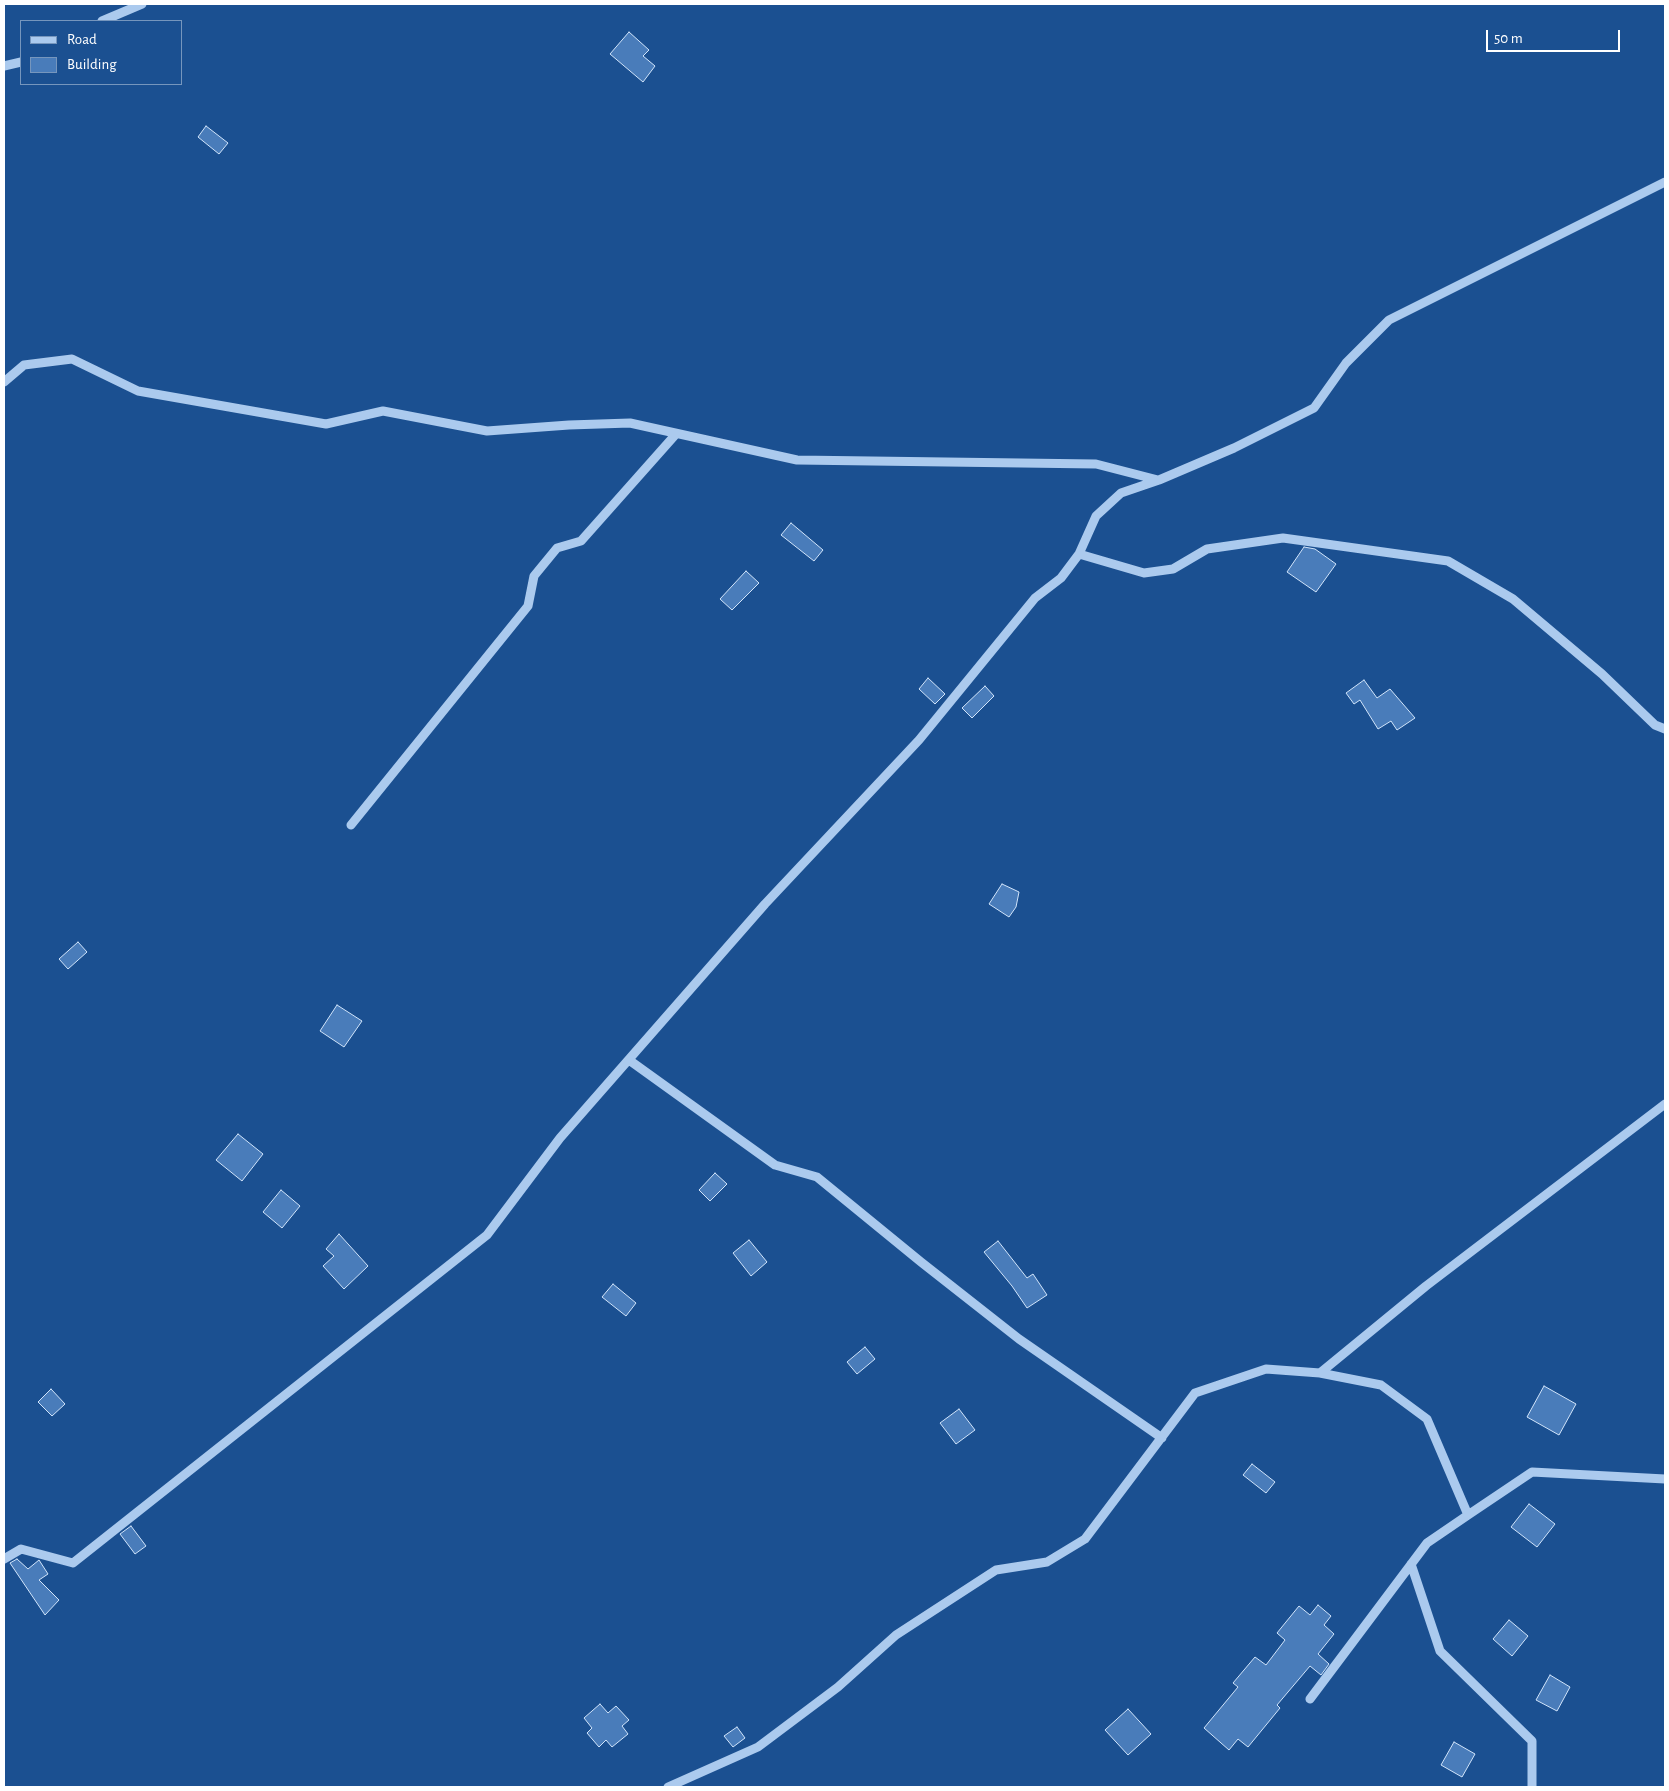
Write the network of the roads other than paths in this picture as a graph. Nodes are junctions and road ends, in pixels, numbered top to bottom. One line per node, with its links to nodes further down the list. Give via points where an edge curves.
1 (142, 4): 2 (street)
2 (104, 20)
3 (20, 62): 4 (street)
4 (4, 66)
5 (1665, 182): 8 (street, via 1389,320 1346,363 1314,408 1234,448)
6 (4, 382): 7 (street, via 24,365 72,360 138,390 326,424 383,411 487,430 630,423)
7 (676, 434): 8 (street, via 797,460 1096,464); 11 (street, via 581,541 557,548 534,576 528,606)
8 (1159, 480): 9 (street, via 1122,493 1096,516)
9 (1079, 554): 10 (street, via 1144,572 1173,569 1207,549 1283,538 1448,561 1513,599 1602,674 1655,725); 12 (street, via 1061,578 1035,598 1018,617 919,740 765,904)
10 (1665, 729)
11 (351, 825)
12 (629, 1060): 15 (street, via 775,1165 817,1177 1020,1339); 18 (street, via 560,1138 486,1235 73,1563 20,1549)
13 (1665, 1104): 14 (street, via 1426,1286)
14 (1320, 1373): 15 (street, via 1266,1369 1195,1393); 17 (street, via 1381,1385 1427,1418)
15 (1162, 1438): 21 (street, via 1085,1539 1047,1562 996,1570 896,1635 838,1687 758,1747)
16 (1665, 1479): 17 (street, via 1532,1472)
17 (1468, 1515): 19 (street, via 1427,1542)
18 (4, 1558)
19 (1410, 1564): 20 (street); 22 (street, via 1440,1651 1532,1742)
20 (1310, 1699)
21 (668, 1787)
22 (1532, 1787)

